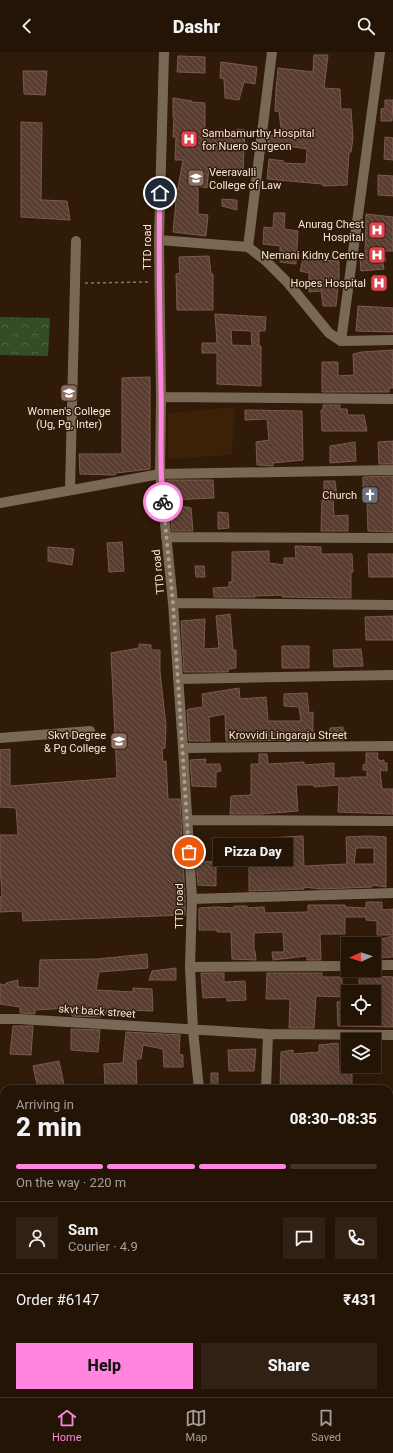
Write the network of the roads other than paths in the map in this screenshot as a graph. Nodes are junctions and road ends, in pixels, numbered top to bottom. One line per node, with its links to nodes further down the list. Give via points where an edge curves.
1 (164, 52): 4 (street, TTD road)
2 (272, 52): 6 (street)
3 (380, 52): 8 (street)
4 (159, 240): 6 (street); 9 (street, TTD road)
5 (76, 241): 13 (street)
6 (248, 247): 8 (street, via 288,283 329,333)
7 (393, 340): 8 (street)
8 (341, 341)
9 (161, 397): 10 (street); 12 (street, TTD road)
10 (393, 399)
11 (393, 470): 12 (street)
12 (160, 474): 13 (street); 15 (street, TTD road)
13 (70, 490): 14 (street)
14 (0, 503)
15 (166, 537): 16 (street); 17 (street, TTD road)
16 (393, 538)
17 (173, 603): 18 (street); 20 (street, TTD road)
18 (393, 605)
19 (393, 675): 20 (street)
20 (178, 679): 24 (street, TTD road)
21 (90, 731): 22 (street)
22 (0, 738)
23 (393, 746): 24 (street, Krovvidi Lingaraju Street)
24 (183, 748): 25 (street, TTD road)
25 (187, 820): 26 (street); 28 (street, TTD road)
26 (393, 820)
27 (393, 893): 28 (street)
28 (192, 899): 32 (street, TTD road)
29 (381, 965): 30 (street)
30 (393, 965)
31 (341, 966): 32 (street)
32 (190, 967): 34 (street, TTD road)
33 (0, 1019): 34 (street, skvt back street)
34 (193, 1030): 35 (street, skvt back street); 37 (street, TTD road)
35 (268, 1034): 36 (street, skvt back street); 38 (street)
36 (393, 1035)
37 (199, 1085)
38 (266, 1085)

